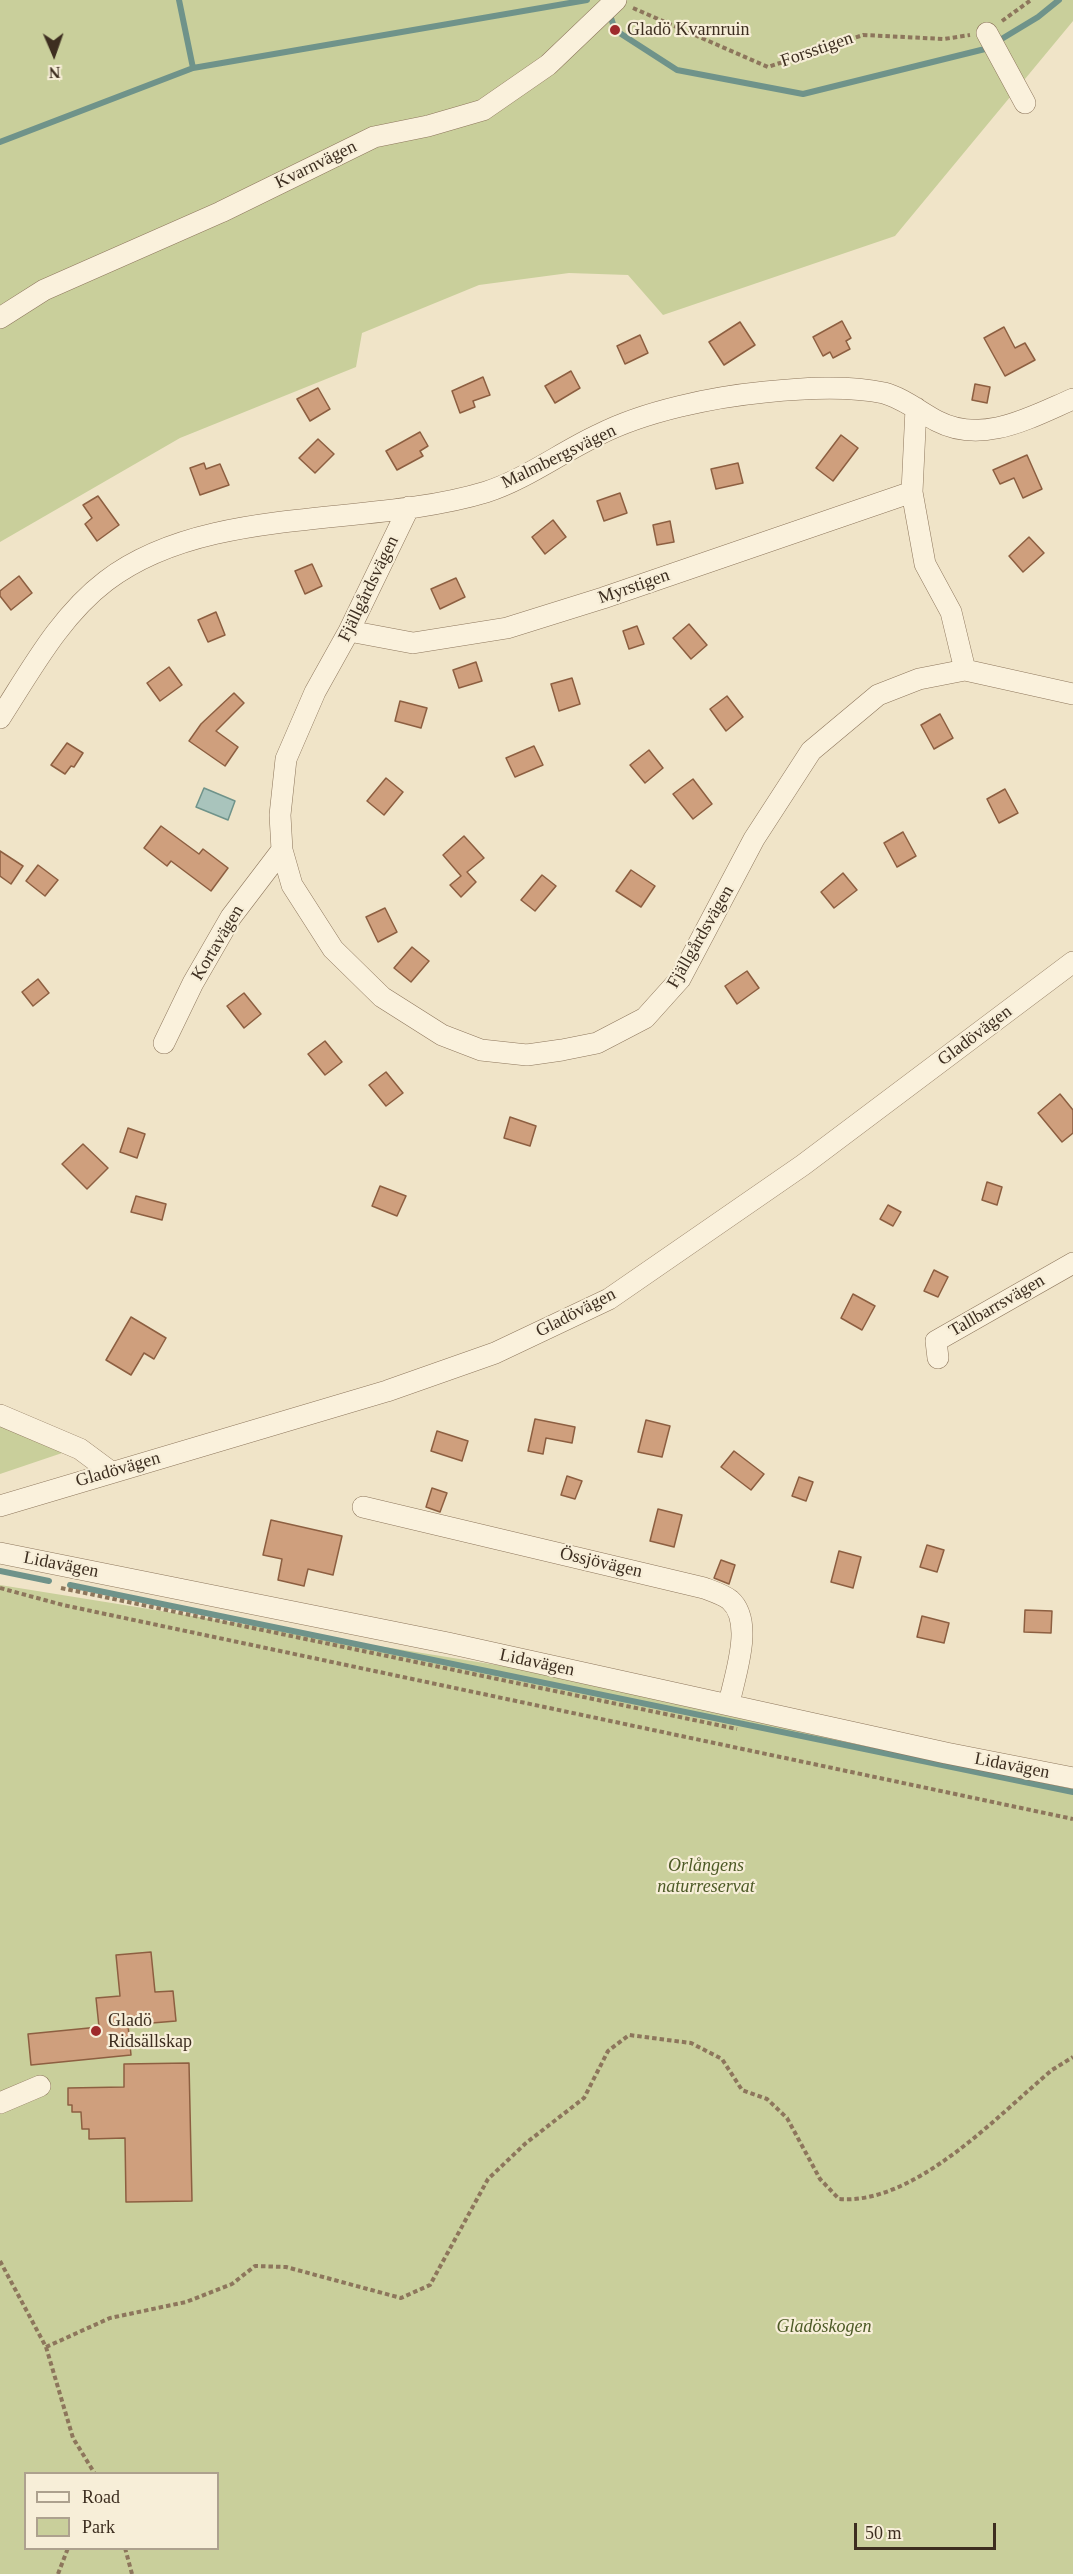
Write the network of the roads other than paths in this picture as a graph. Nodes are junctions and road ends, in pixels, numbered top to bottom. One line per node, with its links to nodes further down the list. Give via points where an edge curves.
1 (616, 0): 4 (street, Kvarnvägen, via 548,65 483,110 374,136 221,212 44,290)
2 (987, 32): 3 (street)
3 (1025, 103)
4 (0, 318)
5 (1073, 399): 6 (street, Malmbergsvägen, via 993,430 940,423)
6 (916, 408): 7 (street); 8 (street, Malmbergsvägen, via 888,394 857,388 765,392 682,405 599,434 545,466 487,492)
7 (912, 492): 9 (street, Myrstigen, via 507,628 413,643); 10 (street, via 925,564 951,612)
8 (409, 507): 9 (street, Fjällgårdsvägen); 12 (street, Malmbergsvägen, via 218,533 155,552 105,582 55,632)
9 (349, 631): 13 (street, Fjällgårdsvägen, via 315,692 286,759 280,815)
10 (966, 670): 11 (street, Fjällgårdsvägen); 13 (street, Fjällgårdsvägen, via 919,679 878,695 811,751 754,839 680,979 645,1018 597,1043 527,1055 482,1050 442,1035 382,997 333,949 292,885)
11 (1073, 694)
12 (0, 718)
13 (282, 850): 15 (street, Kortavägen, via 231,917)
14 (1073, 962): 19 (street, Gladövägen, via 803,1165 609,1299 495,1353 387,1391)
15 (164, 1043)
16 (1073, 1263): 17 (street, Tallbarrsvägen, via 936,1341)
17 (938, 1358)
18 (0, 1415): 19 (street, via 80,1449)
19 (111, 1472): 20 (street, Gladövägen)
20 (0, 1506)
21 (363, 1507): 23 (street, Össjövägen, via 704,1588 730,1600 741,1619 743,1640)
22 (0, 1553): 23 (street, Lidavägen)
23 (729, 1704): 24 (street, Lidavägen)
24 (1073, 1778)
25 (40, 2086): 26 (street)
26 (0, 2103)

